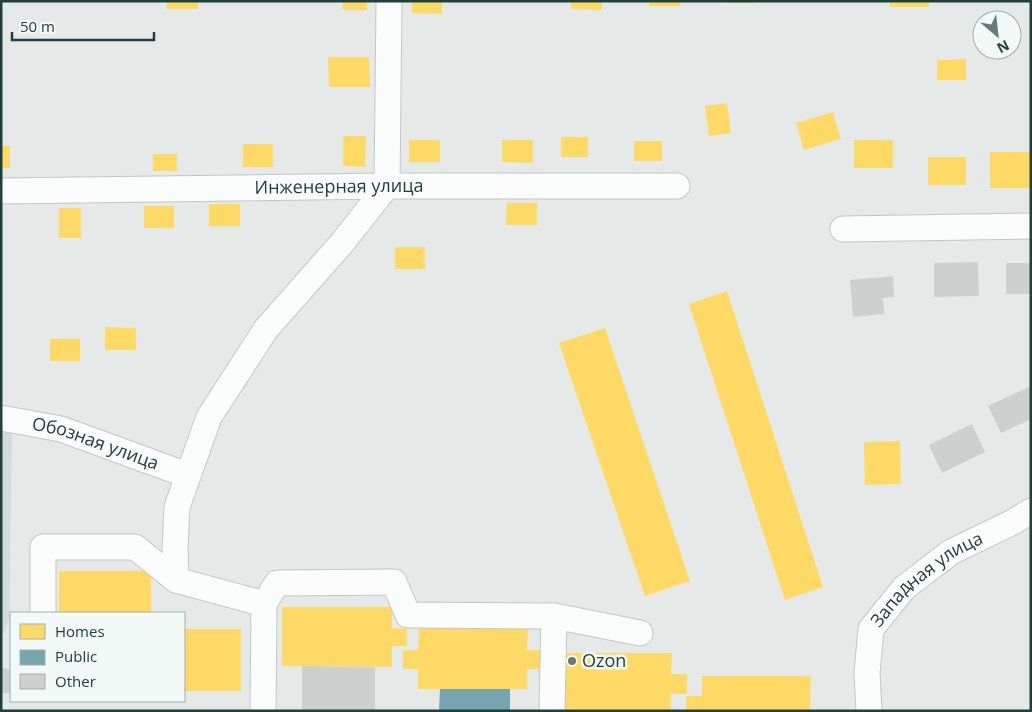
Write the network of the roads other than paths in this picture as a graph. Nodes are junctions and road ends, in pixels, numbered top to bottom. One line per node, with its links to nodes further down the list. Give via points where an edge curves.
1 (389, 1): 2 (street)
2 (387, 186): 3 (street, Инженерная улица); 4 (street, Инженерная улица); 8 (street, via 266,329 209,417)
3 (677, 186)
4 (1, 191)
5 (1031, 226): 6 (street)
6 (843, 229)
7 (1, 418): 8 (street, Обозная улица, via 61,428)
8 (187, 474): 10 (street, via 177,507)
9 (1031, 511): 17 (street, Западная улица, via 951,552 904,588 871,629 867,673)
10 (176, 580): 11 (street); 12 (street, via 135,547 43,548)
11 (264, 604): 13 (street, via 277,583 394,582 408,615); 15 (street)
12 (43, 612)
13 (554, 616): 14 (street); 16 (street)
14 (640, 633)
15 (263, 711)
16 (552, 711)
17 (870, 711)

